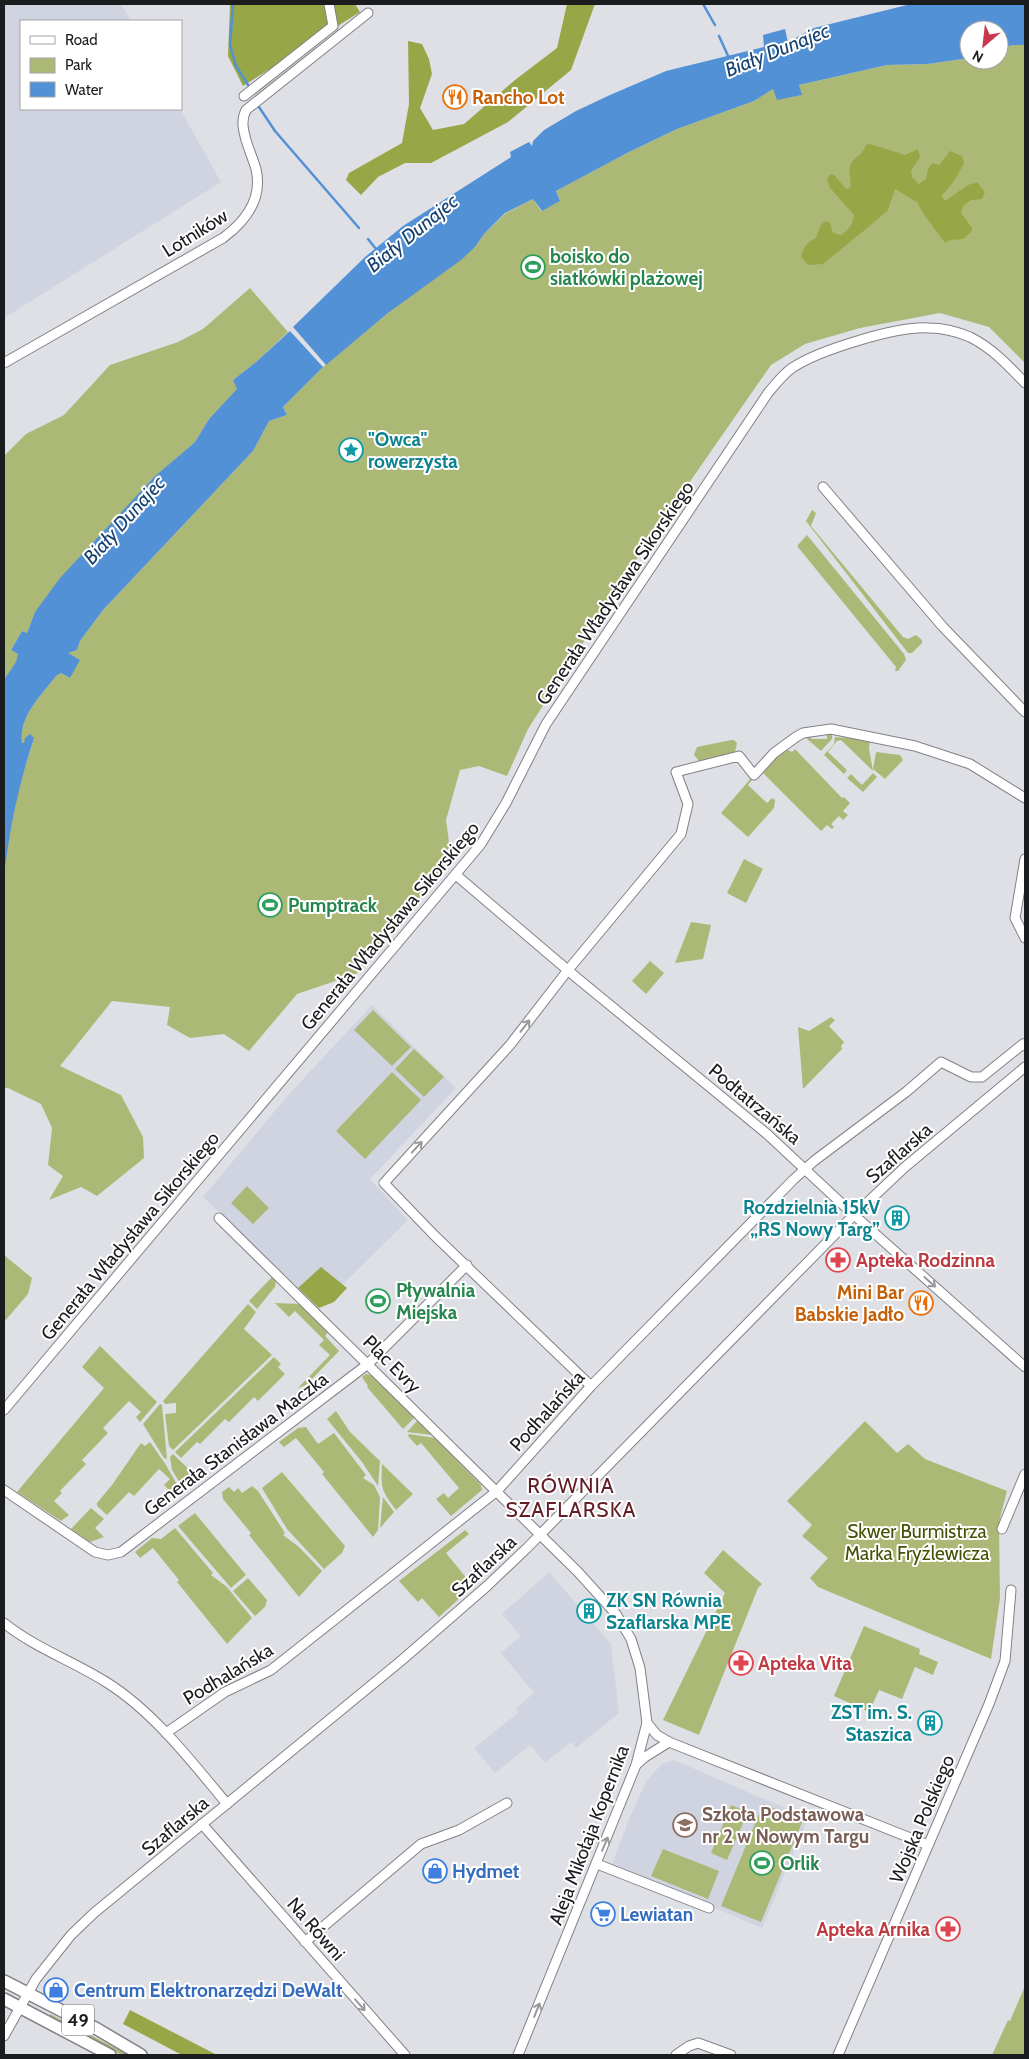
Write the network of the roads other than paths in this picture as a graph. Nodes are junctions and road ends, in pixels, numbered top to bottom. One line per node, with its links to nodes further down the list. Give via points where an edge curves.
1 (329, 4): 3 (street, via 333,26)
2 (368, 13): 4 (street, Lotników, via 246,110 243,129 258,180 255,200 241,224 217,241)
3 (244, 96)
4 (4, 363)
5 (1025, 383): 10 (street, Generała Władysława Sikorskiego, via 982,344 951,331 929,328 886,334 817,355 791,369 768,393 551,717 496,822)
6 (823, 487): 7 (street, via 944,627)
7 (1025, 712)
8 (1025, 798): 12 (street, via 970,764 915,746 831,729 796,737 774,753 754,775 739,756 676,772 688,804 681,834)
9 (1025, 859): 11 (street, via 1015,918)
10 (456, 875): 12 (street, Podtatrzańska); 22 (street, Generała Władysława Sikorskiego)
11 (1025, 938)
12 (568, 970): 15 (street, Podtatrzańska); 18 (street, one-way to 12, via 384,1182 510,1045)
13 (1025, 1046): 15 (street, Podhalańska, via 1023,1044 982,1077 971,1077 941,1062)
14 (1025, 1067): 16 (street, Szaflarska)
15 (806, 1168): 16 (street, Podtatrzańska); 21 (street, Podhalańska)
16 (854, 1215): 20 (street, Podtatrzańska, one-way to 20); 27 (street, Szaflarska)
17 (219, 1218): 19 (street, Plac Evry)
18 (467, 1265): 19 (street, Generała Stanisława Maczka); 21 (street)
19 (368, 1364): 24 (street, Generała Stanisława Maczka, via 120,1552 108,1555 95,1552); 25 (street, Plac Evry)
20 (1025, 1367)
21 (591, 1386): 25 (street, Podhalańska)
22 (4, 1410)
23 (1025, 1474): 26 (street)
24 (4, 1490)
25 (497, 1491): 27 (street, Plac Evry); 31 (street, Podhalańska, via 271,1670 225,1692)
26 (1002, 1529)
27 (540, 1535): 30 (street, Aleja Mikołaja Kopernika, via 616,1614 630,1639 640,1668); 35 (street, Szaflarska, via 441,1627)
28 (1010, 1590): 37 (street, Wojska Polskiego, via 1005,1661)
29 (4, 1623): 31 (street, via 31,1642 106,1682)
30 (647, 1723): 32 (street, via 657,1735); 33 (street, Aleja Mikołaja Kopernika)
31 (166, 1733): 35 (street)
32 (669, 1742): 33 (street); 37 (street)
33 (636, 1766): 38 (street, Aleja Mikołaja Kopernika, one-way to 33)
34 (507, 1802): 40 (street, via 459,1830 421,1844)
35 (227, 1804): 36 (street, Szaflarska)
36 (202, 1824): 40 (street, Na Równi); 42 (street, Szaflarska, via 71,1935)
37 (928, 1845): 52 (street, Wojska Polskiego)
38 (597, 1864): 39 (street); 49 (street, Aleja Mikołaja Kopernika, one-way to 38)
39 (709, 1908)
40 (305, 1942): 48 (street, Na Równi, one-way to 48)
41 (4, 1981): 42 (main road, 49)
42 (27, 1993): 44 (street, Szaflarska); 47 (main road, 49)
43 (4, 1999): 44 (main road, 49)
44 (19, 2007): 45 (street, Szaflarska); 46 (main road, 49)
45 (4, 2036)
46 (110, 2055)
47 (141, 2055)
48 (405, 2055)
49 (518, 2055)
50 (676, 2055): 51 (street, via 698,2042)
51 (731, 2055)
52 (838, 2055)

